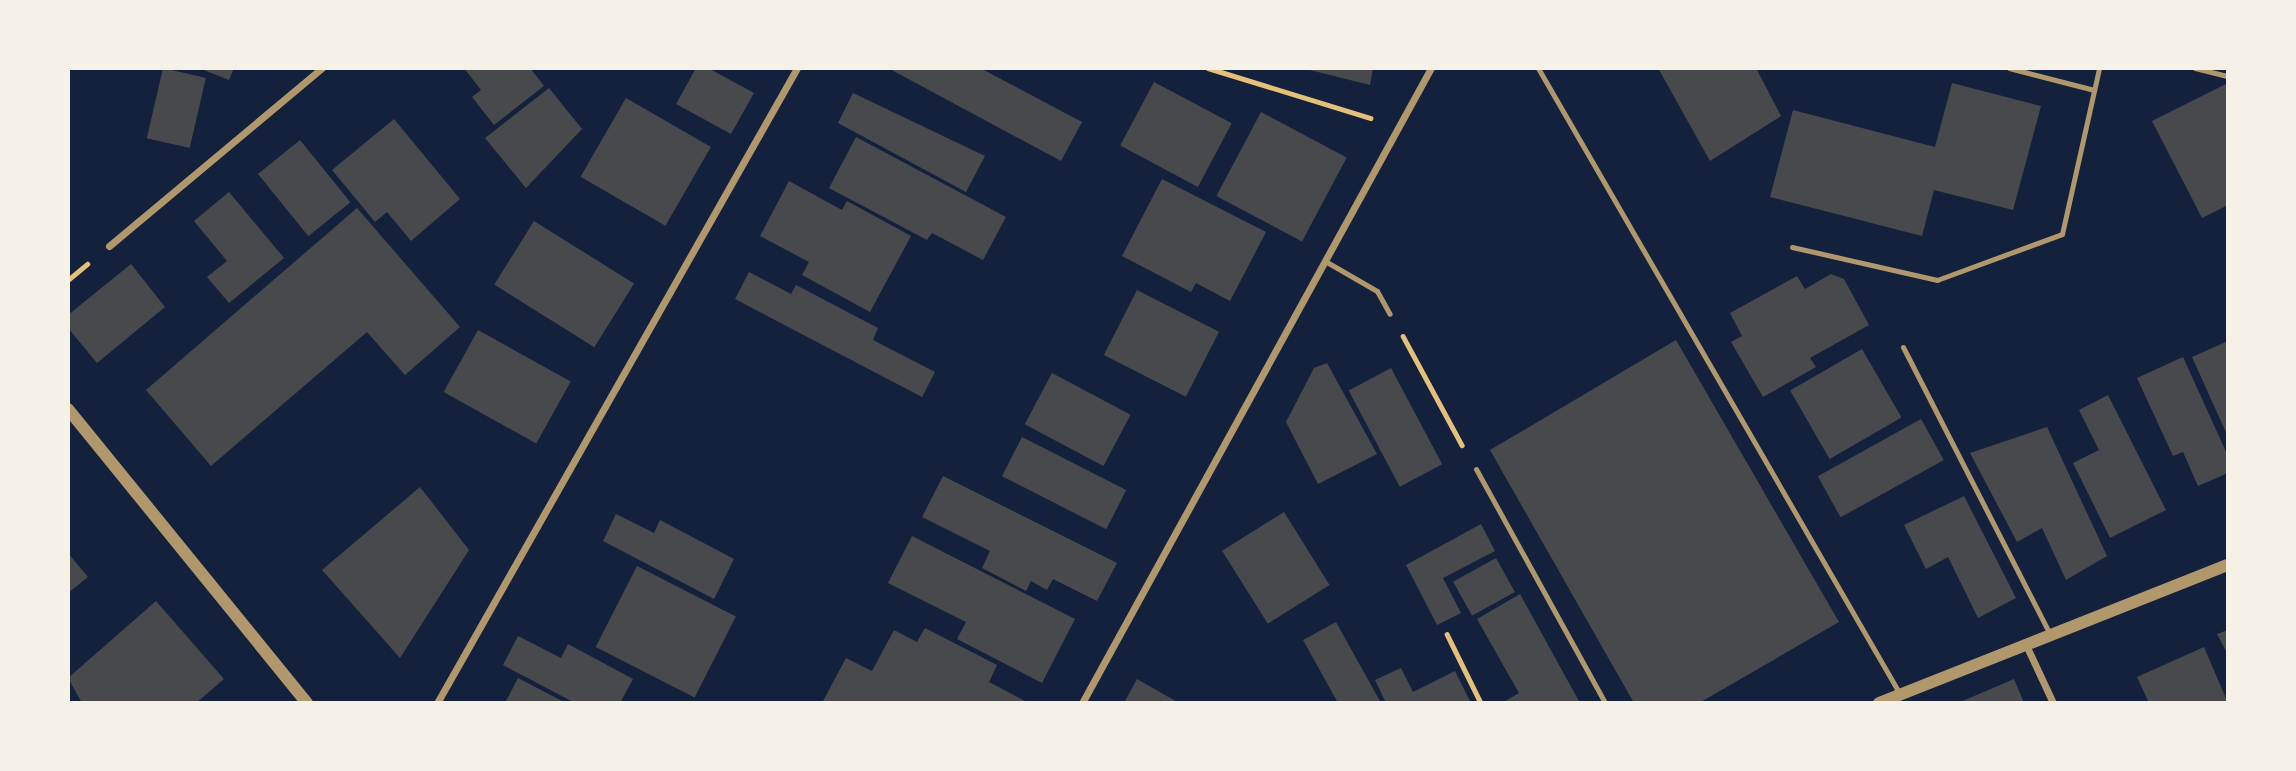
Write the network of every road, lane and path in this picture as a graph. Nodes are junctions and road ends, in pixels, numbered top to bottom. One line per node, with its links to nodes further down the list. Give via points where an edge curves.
1 (322, 68): 12 (street)
2 (797, 68): 25 (street)
3 (1208, 68): 11 (path)
4 (1431, 68): 11 (street)
5 (1538, 68): 23 (lane)
6 (2009, 68): 10 (lane)
7 (2099, 68): 10 (lane)
8 (2195, 68): 9 (lane)
9 (2228, 76)
10 (2094, 90): 13 (lane, via 2062,234 1937,280)
11 (1398, 127): 14 (street)
12 (109, 246)
13 (1792, 247)
14 (1325, 261): 15 (lane, via 1377,291); 26 (street)
15 (1390, 314): 18 (path)
16 (1903, 347): 21 (lane)
17 (68, 409): 24 (street)
18 (1476, 469): 28 (lane)
19 (2228, 565): 21 (street)
20 (1447, 634): 27 (path)
21 (2050, 635): 22 (street)
22 (2026, 645): 23 (street); 30 (street)
23 (1900, 694): 29 (street)
24 (307, 703)
25 (437, 703)
26 (1082, 703)
27 (1481, 703)
28 (1605, 703)
29 (1879, 703)
30 (2053, 703)

